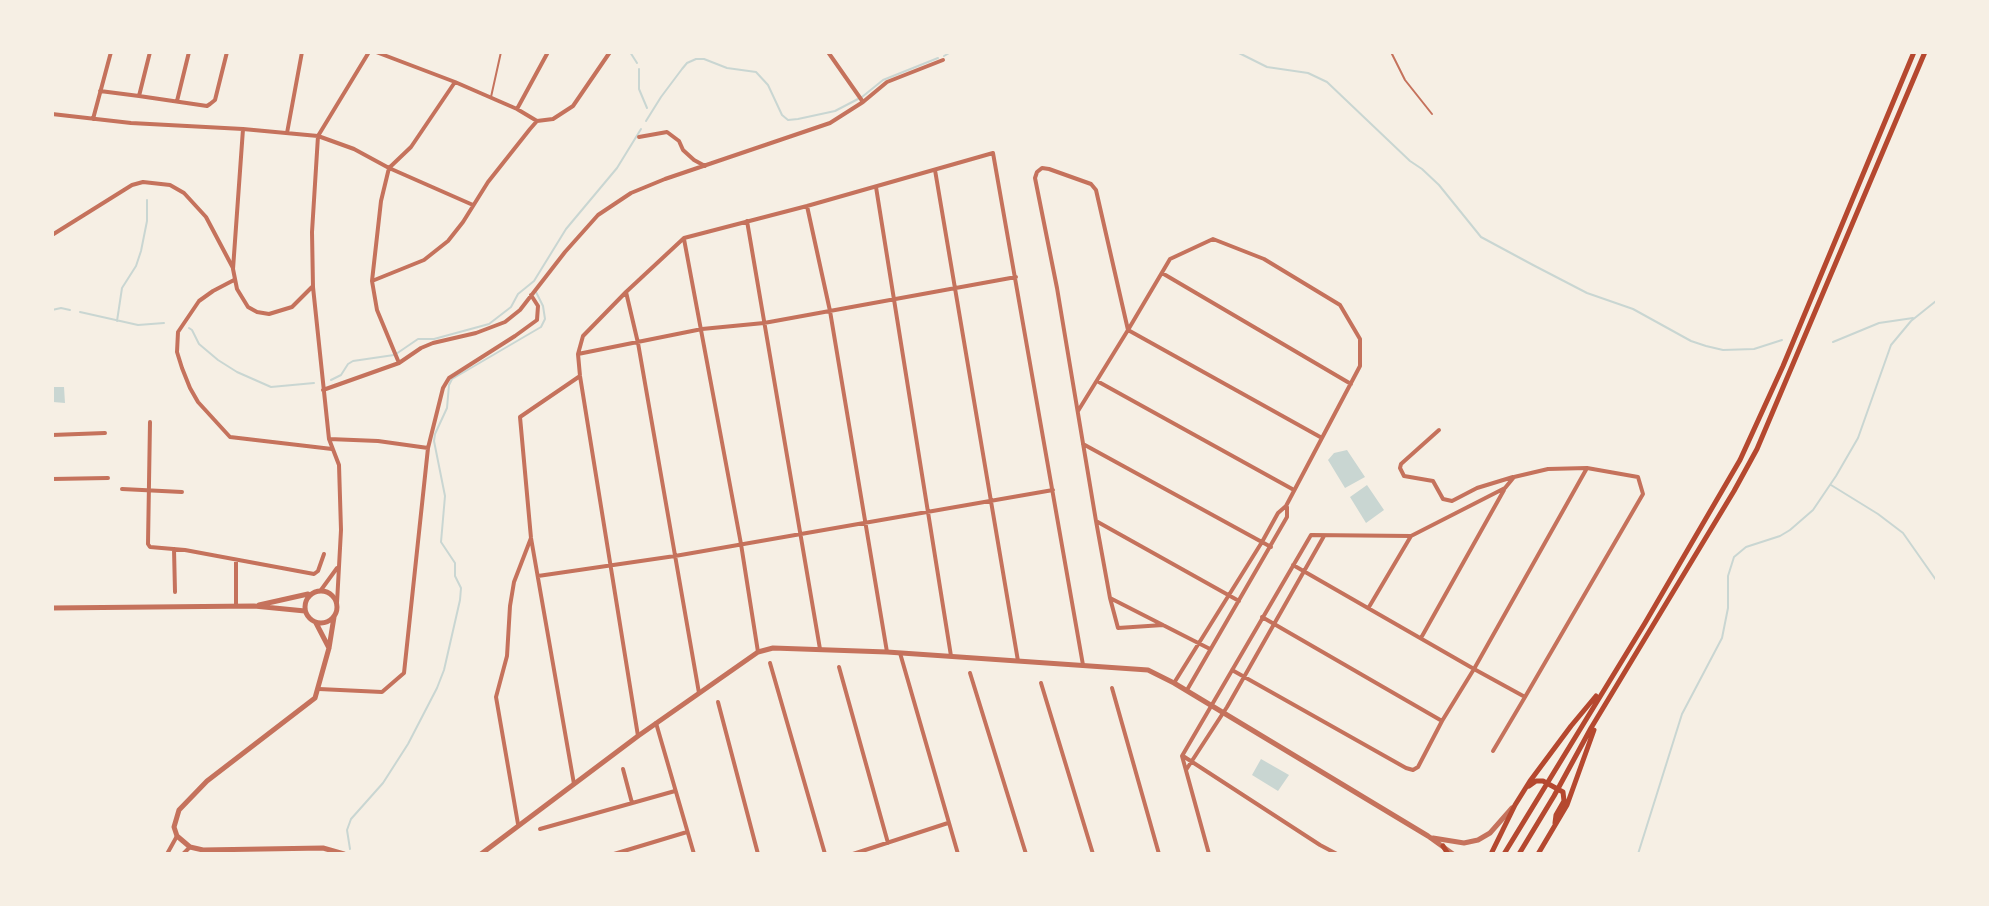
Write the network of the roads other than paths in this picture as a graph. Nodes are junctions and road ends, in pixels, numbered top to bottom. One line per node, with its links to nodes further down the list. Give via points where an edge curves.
1 (111, 52): 18 (street)
2 (150, 52): 19 (street)
3 (189, 52): 21 (street)
4 (227, 52): 21 (street, via 215,100 207,106)
5 (302, 52): 29 (street)
6 (369, 52): 30 (street)
7 (376, 52): 17 (street)
8 (501, 52): 20 (lane)
9 (548, 52): 23 (street)
10 (610, 52): 27 (street, via 573,106 552,119)
11 (828, 52): 22 (street)
12 (941, 52): 16 (lane)
13 (1391, 52): 25 (lane, via 1405,80)
14 (1914, 52): 137 (main road, via 1750,439)
15 (1925, 52): 148 (main road, via 1757,449)
16 (943, 60): 22 (street, via 887,82)
17 (455, 82): 20 (street); 33 (street, via 411,147)
18 (100, 91): 19 (street); 26 (street)
19 (139, 96): 21 (street)
20 (491, 97): 23 (street)
21 (177, 101)
22 (863, 102): 32 (street, via 830,123)
23 (517, 109): 27 (street)
24 (52, 114): 26 (street)
25 (1432, 114)
26 (93, 119): 28 (street)
27 (537, 121): 36 (street)
28 (243, 129): 29 (street); 41 (street)
29 (287, 133): 30 (street)
30 (318, 136): 33 (street); 46 (street)
31 (639, 137): 32 (street, via 667,132 694,160)
32 (706, 166): 49 (street, via 644,186 597,214)
33 (389, 168): 36 (street); 45 (street, via 379,212)
34 (935, 170): 35 (street); 43 (street, via 993,153); 47 (street)
35 (876, 187): 37 (street); 50 (street)
36 (473, 205): 45 (street, via 438,250 406,269)
37 (807, 206): 38 (street); 51 (street)
38 (747, 220): 40 (street); 52 (street)
39 (52, 235): 41 (street, via 132,185 143,182 170,186 184,193 206,217)
40 (684, 238): 48 (street); 53 (street)
41 (233, 269): 44 (street)
42 (1162, 273): 54 (street); 60 (street); 60 (street, via 1170,259 1213,238 1264,259 1340,305 1360,339 1360,366)
43 (1016, 277): 47 (street); 78 (street)
44 (234, 280): 46 (street, via 248,307 269,314 292,308); 71 (street, via 199,301 178,332 177,352 198,402 230,437)
45 (372, 280): 57 (street, via 377,310)
46 (313, 287): 61 (street)
47 (956, 289): 50 (street); 82 (street)
48 (626, 292): 55 (street); 56 (street, via 583,336)
49 (531, 295): 57 (street, via 505,322 433,343); 70 (street, via 538,306 537,320 449,378)
50 (894, 300): 51 (street); 84 (street)
51 (830, 311): 52 (street); 86 (street)
52 (764, 322): 53 (street); 87 (street)
53 (702, 330): 55 (street); 92 (street)
54 (1128, 330): 59 (street); 62 (street, via 1096,190 1091,184 1049,169 1039,170 1035,178); 67 (street)
55 (638, 343): 56 (street); 96 (street)
56 (578, 354): 58 (street)
57 (399, 363): 61 (street)
58 (580, 376): 90 (street, via 520,417); 98 (street)
59 (1097, 381): 62 (street); 79 (street)
60 (1351, 384): 67 (street)
61 (324, 390): 68 (street)
62 (1078, 411): 69 (street)
63 (150, 422): 80 (street)
64 (1439, 430): 73 (street, via 1401,464 1404,476 1433,481 1443,499 1452,501 1477,488)
65 (105, 433): 66 (street)
66 (52, 435)
67 (1322, 438): 79 (street)
68 (329, 439): 70 (street); 71 (street)
69 (1083, 444): 85 (street); 91 (street)
70 (428, 448): 141 (street, via 404,673 382,692)
71 (333, 449): 100 (street, via 339,465)
72 (1587, 468): 73 (street, via 1548,469); 133 (street); 144 (street, via 1638,477 1643,494)
73 (1514, 477): 76 (street)
74 (108, 478): 75 (street)
75 (52, 479)
76 (1505, 488): 89 (street); 120 (street)
77 (122, 489): 80 (street)
78 (1053, 490): 82 (street); 131 (street)
79 (1294, 490): 83 (street)
80 (150, 491): 81 (street); 94 (street, via 149,546)
81 (182, 492)
82 (991, 501): 84 (street); 129 (street)
83 (1287, 506): 91 (street, via 1278,513); 93 (street, via 1287,518)
84 (928, 512): 86 (street); 128 (street)
85 (1096, 521): 106 (street); 107 (street)
86 (866, 523): 87 (street); 126 (street)
87 (801, 534): 92 (street); 123 (street)
88 (1324, 536): 89 (street); 99 (street, via 1311,535); 101 (street)
89 (1411, 536): 112 (street)
90 (531, 538): 102 (street); 165 (street, via 514,582 507,656 496,697)
91 (1262, 542): 93 (street); 106 (street)
92 (741, 544): 96 (street); 125 (street)
93 (1271, 547): 108 (street)
94 (174, 549): 97 (street); 104 (street)
95 (324, 554): 97 (street, via 314,574)
96 (675, 556): 98 (street); 143 (street)
97 (236, 560): 110 (street)
98 (611, 565): 102 (street); 151 (street)
99 (1293, 565): 101 (street); 116 (street)
100 (337, 568): 103 (street); 109 (street)
101 (1305, 571): 112 (street); 118 (street)
102 (538, 576): 158 (street)
103 (321, 590): 105 (street); 109 (street, via 332,595)
104 (175, 592)
105 (310, 594): 111 (street); 114 (street)
106 (1229, 595): 108 (street); 121 (street)
107 (1110, 598): 119 (street); 119 (street, via 1118,628)
108 (1239, 601): 124 (street)
109 (337, 603): 115 (street)
110 (236, 606): 111 (street); 113 (street)
111 (254, 606): 114 (street)
112 (1369, 607): 120 (street)
113 (52, 608)
114 (304, 611): 117 (street)
115 (334, 617): 117 (street); 122 (street)
116 (1262, 617): 118 (street); 134 (street)
117 (316, 623): 122 (street)
118 (1274, 624): 136 (street); 149 (street)
119 (1163, 625): 121 (street)
120 (1421, 638): 133 (street)
121 (1199, 643): 124 (street); 139 (street)
122 (329, 648): 141 (street)
123 (820, 649): 125 (street, via 773,648); 126 (street)
124 (1210, 649): 142 (street)
125 (758, 652): 143 (street)
126 (887, 652): 127 (street)
127 (900, 653): 128 (street); 164 (street)
128 (951, 656): 129 (street)
129 (1018, 661): 131 (street)
130 (770, 663): 184 (street)
131 (1083, 665): 139 (street, via 1148,670)
132 (839, 667): 171 (street)
133 (1474, 669): 144 (street); 149 (street)
134 (1232, 670): 136 (street); 146 (street)
135 (970, 674): 187 (street)
136 (1244, 677): 147 (street); 149 (street, via 1413,770)
137 (1609, 680): 157 (main road); 160 (main road)
138 (1041, 682): 188 (street)
139 (1174, 683): 142 (street)
140 (1112, 687): 189 (street)
141 (319, 689): 169 (street, via 312,701 207,781 179,810 174,823)
142 (1187, 690): 146 (street)
143 (699, 693): 150 (street)
144 (1525, 697): 152 (street)
145 (717, 702): 183 (street)
146 (1211, 705): 147 (street); 153 (street)
147 (1224, 713): 154 (street); 170 (street)
148 (1599, 718): 159 (main road); 166 (main road, via 1567,805)
149 (1442, 721)
150 (656, 723): 151 (street); 161 (street)
151 (638, 736): 158 (street)
152 (1493, 752)
153 (1182, 756): 154 (street); 156 (street)
154 (1192, 762): 156 (street); 172 (street)
155 (623, 770): 162 (street)
156 (1185, 770): 190 (street)
157 (1547, 783): 159 (main road); 160 (main road, via 1536,781); 196 (main road)
158 (574, 784): 165 (street)
159 (1558, 789): 166 (main road, via 1564,798); 197 (main road)
160 (1525, 790): 163 (main road)
161 (675, 791): 162 (street); 168 (street)
162 (632, 804): 167 (street)
163 (1515, 805): 170 (street, via 1490,833 1478,840 1464,843); 195 (main road)
164 (948, 823): 171 (street); 186 (street)
165 (518, 824): 180 (street)
166 (1555, 824): 198 (main road)
167 (540, 830)
168 (687, 832): 181 (street); 182 (street)
169 (177, 836): 174 (street); 177 (street)
170 (1428, 836): 173 (street)
171 (888, 843): 185 (street)
172 (1320, 845): 191 (street); 192 (street)
173 (1443, 846): 193 (main road); 194 (street)
174 (190, 847): 175 (street); 178 (street)
175 (266, 851): 176 (street)
176 (278, 851): 179 (street, via 323,848)
177 (167, 854)
178 (183, 854)
179 (344, 854)
180 (481, 854)
181 (614, 854)
182 (694, 854)
183 (758, 854)
184 (825, 854)
185 (853, 854)
186 (958, 854)
187 (1026, 854)
188 (1093, 854)
189 (1159, 854)
190 (1209, 854)
191 (1322, 854)
192 (1337, 854)
193 (1449, 854)
194 (1454, 854)
195 (1491, 854)
196 (1504, 854)
197 (1519, 854)
198 (1538, 854)

